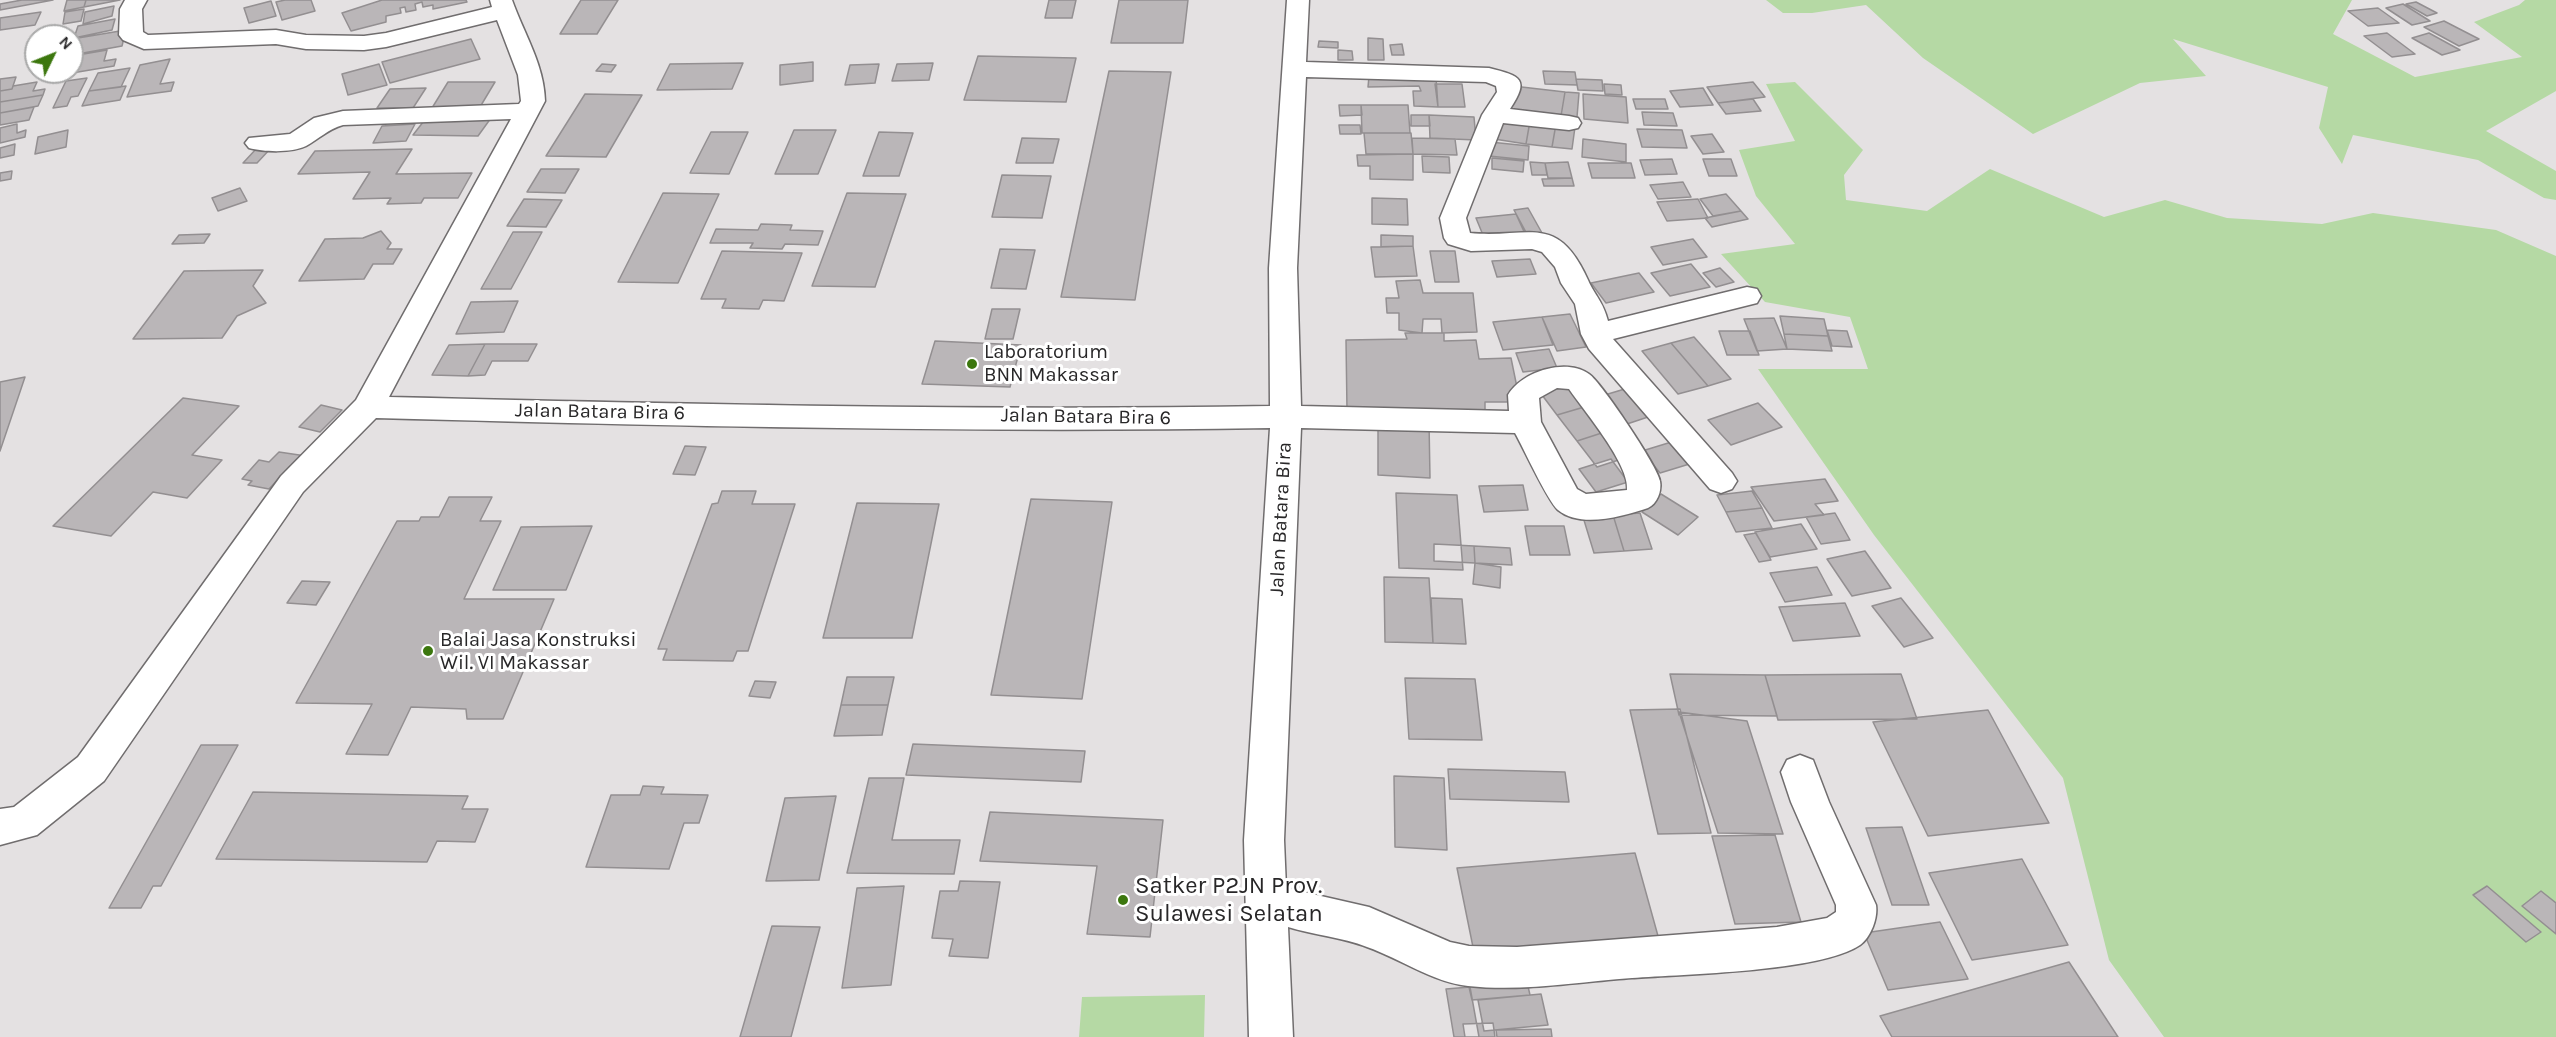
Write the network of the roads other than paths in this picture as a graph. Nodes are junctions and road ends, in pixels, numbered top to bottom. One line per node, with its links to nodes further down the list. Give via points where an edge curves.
1 (136, 0): 3 (street, via 131,9 130,35 144,42 236,37 364,43)
2 (1298, 0): 4 (street, Jalan Batara Bira)
3 (503, 6): 5 (street, via 532,77 533,101)
4 (1293, 69): 6 (street, via 1496,76 1510,85); 12 (street, Jalan Batara Bira, via 1283,268)
5 (528, 111): 8 (street, via 343,118 323,123 296,141); 11 (street)
6 (1494, 115): 7 (street); 10 (street, via 1453,218 1458,238 1471,242 1548,243 1568,265 1589,304)
7 (1569, 123)
8 (258, 143)
9 (1747, 296): 10 (street)
10 (1596, 334): 14 (street)
11 (368, 407): 12 (street, Jalan Batara Bira 6, via 699,415); 16 (street, via 292,484 91,769 23,822)
12 (1286, 417): 13 (street, Jalan Batara Bira 6); 17 (street, Jalan Batara Bira, via 1264,840)
13 (1526, 422)
14 (1721, 481)
15 (1800, 772): 17 (street, via 1856,905 1852,925 1827,938 1777,947 1517,967 1469,966 1448,962 1369,927)
16 (0, 827)
17 (1265, 901): 18 (street, Jalan Batara Bira)
18 (1271, 1037)

